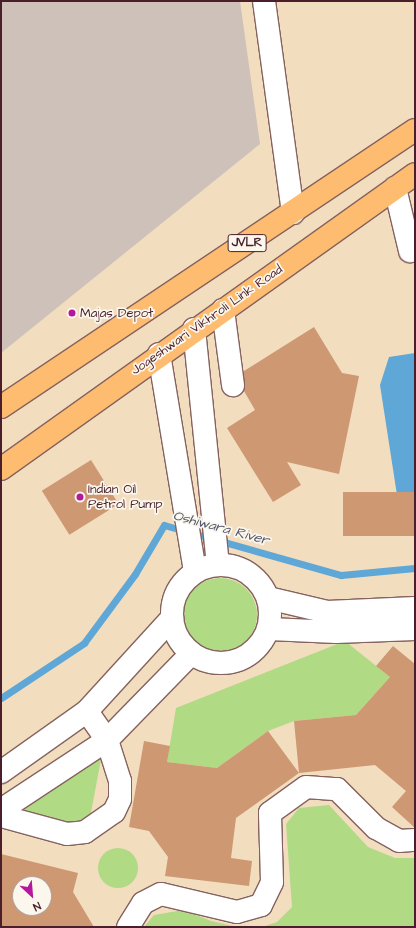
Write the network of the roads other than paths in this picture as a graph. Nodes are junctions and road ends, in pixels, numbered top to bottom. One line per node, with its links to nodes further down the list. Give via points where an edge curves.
1 (264, 1): 5 (street)
2 (415, 130): 5 (main road, JVLR)
3 (415, 174): 4 (main road, Jogeshwari Vikhroli Link Road)
4 (395, 188): 6 (street); 7 (main road, Jogeshwari Vikhroli Link Road)
5 (293, 213): 11 (main road, JVLR)
6 (410, 251)
7 (222, 310): 8 (main road, Jogeshwari Vikhroli Link Road); 10 (street)
8 (194, 329): 9 (main road, Jogeshwari Vikhroli Link Road); 13 (street)
9 (159, 354): 12 (main road, Jogeshwari Vikhroli Link Road); 14 (street)
10 (233, 385)
11 (1, 407)
12 (1, 469)
13 (217, 558): 14 (street); 15 (street, via 251,575)
14 (194, 563): 17 (street, via 175,597)
15 (268, 598): 16 (street, via 327,612); 18 (street)
16 (415, 616): 18 (street, via 336,632)
17 (172, 618): 19 (street, via 180,642); 20 (street)
18 (268, 629): 19 (street, via 261,643 236,661 205,661)
19 (191, 654): 21 (street)
20 (87, 711): 21 (street); 22 (street)
21 (107, 740): 23 (street); 24 (street, via 120,781 120,799 102,823 85,832 67,834)
22 (1, 772)
23 (1, 810)
24 (1, 816)
25 (415, 840): 26 (street, via 399,841 376,828 337,789 306,787 270,813 272,882 261,905 237,912 161,894 143,903)
26 (128, 927)

